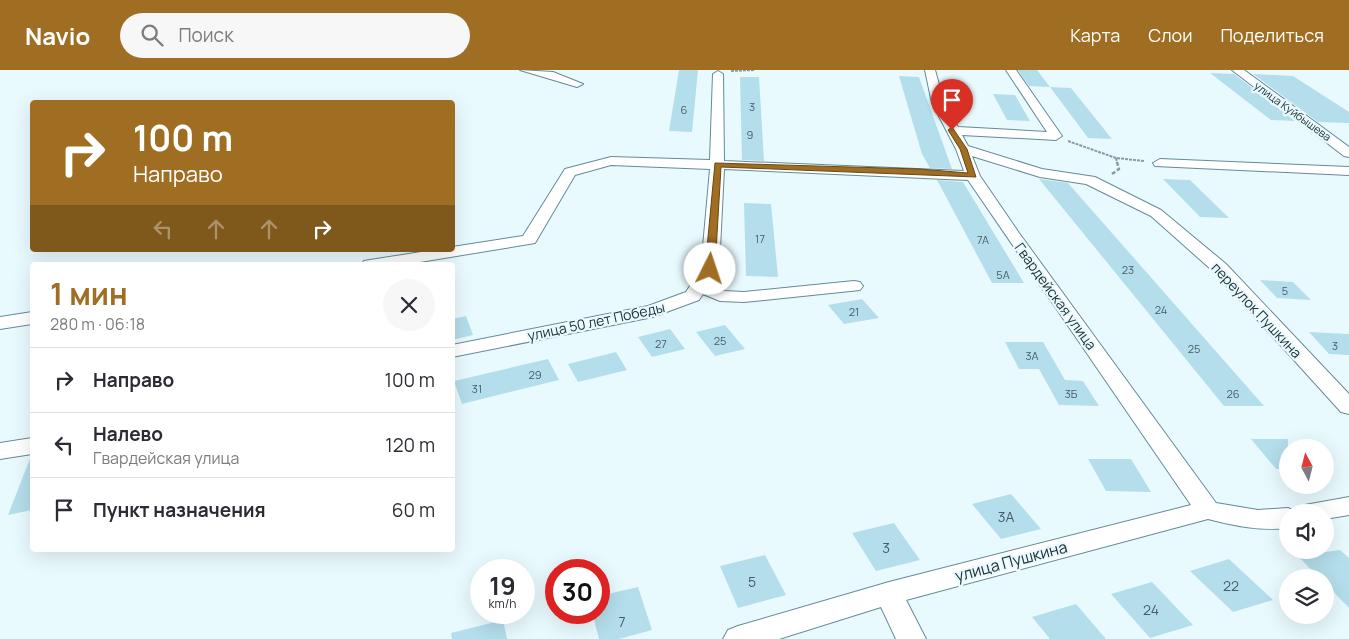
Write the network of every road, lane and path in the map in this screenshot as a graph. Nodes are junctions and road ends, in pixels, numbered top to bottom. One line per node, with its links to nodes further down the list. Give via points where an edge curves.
1 (525, 70): 7 (street, via 553,74)
2 (755, 70): 6 (path)
3 (930, 70): 8 (street, Гвардейская улица, via 938,103)
4 (1011, 70): 9 (street)
5 (1236, 70): 11 (street, улица Куйбышева)
6 (718, 74): 13 (street, улица 50 лет Победы)
7 (578, 84)
8 (953, 131): 9 (street); 10 (street, Гвардейская улица)
9 (1056, 136): 12 (path, via 1116,158)
10 (964, 149): 15 (street, Гвардейская улица); 24 (street, переулок Пушкина, via 1040,173 1090,180 1156,213 1220,268)
11 (1349, 153)
12 (1160, 163): 14 (street)
13 (717, 165): 15 (street); 17 (street, via 611,161 570,172 529,240); 19 (street, улица 50 лет Победы, via 710,269)
14 (1349, 171)
15 (973, 176): 29 (street, Гвардейская улица)
16 (453, 252): 18 (street)
17 (455, 252)
18 (389, 262)
19 (700, 285): 20 (street, via 720,296 744,297); 23 (street, улица 50 лет Победы, via 693,296 653,311)
20 (854, 286)
21 (30, 318): 22 (street)
22 (0, 323)
23 (455, 350)
24 (1349, 407)
25 (30, 446): 26 (street)
26 (0, 451)
27 (1349, 506): 28 (street)
28 (1334, 509)
29 (1208, 510): 30 (street, улица Пушкина, via 1242,518); 31 (street, улица Пушкина)
30 (1279, 520)
31 (889, 593): 32 (street, улица Пушкина); 33 (street)
32 (738, 639)
33 (911, 639)

